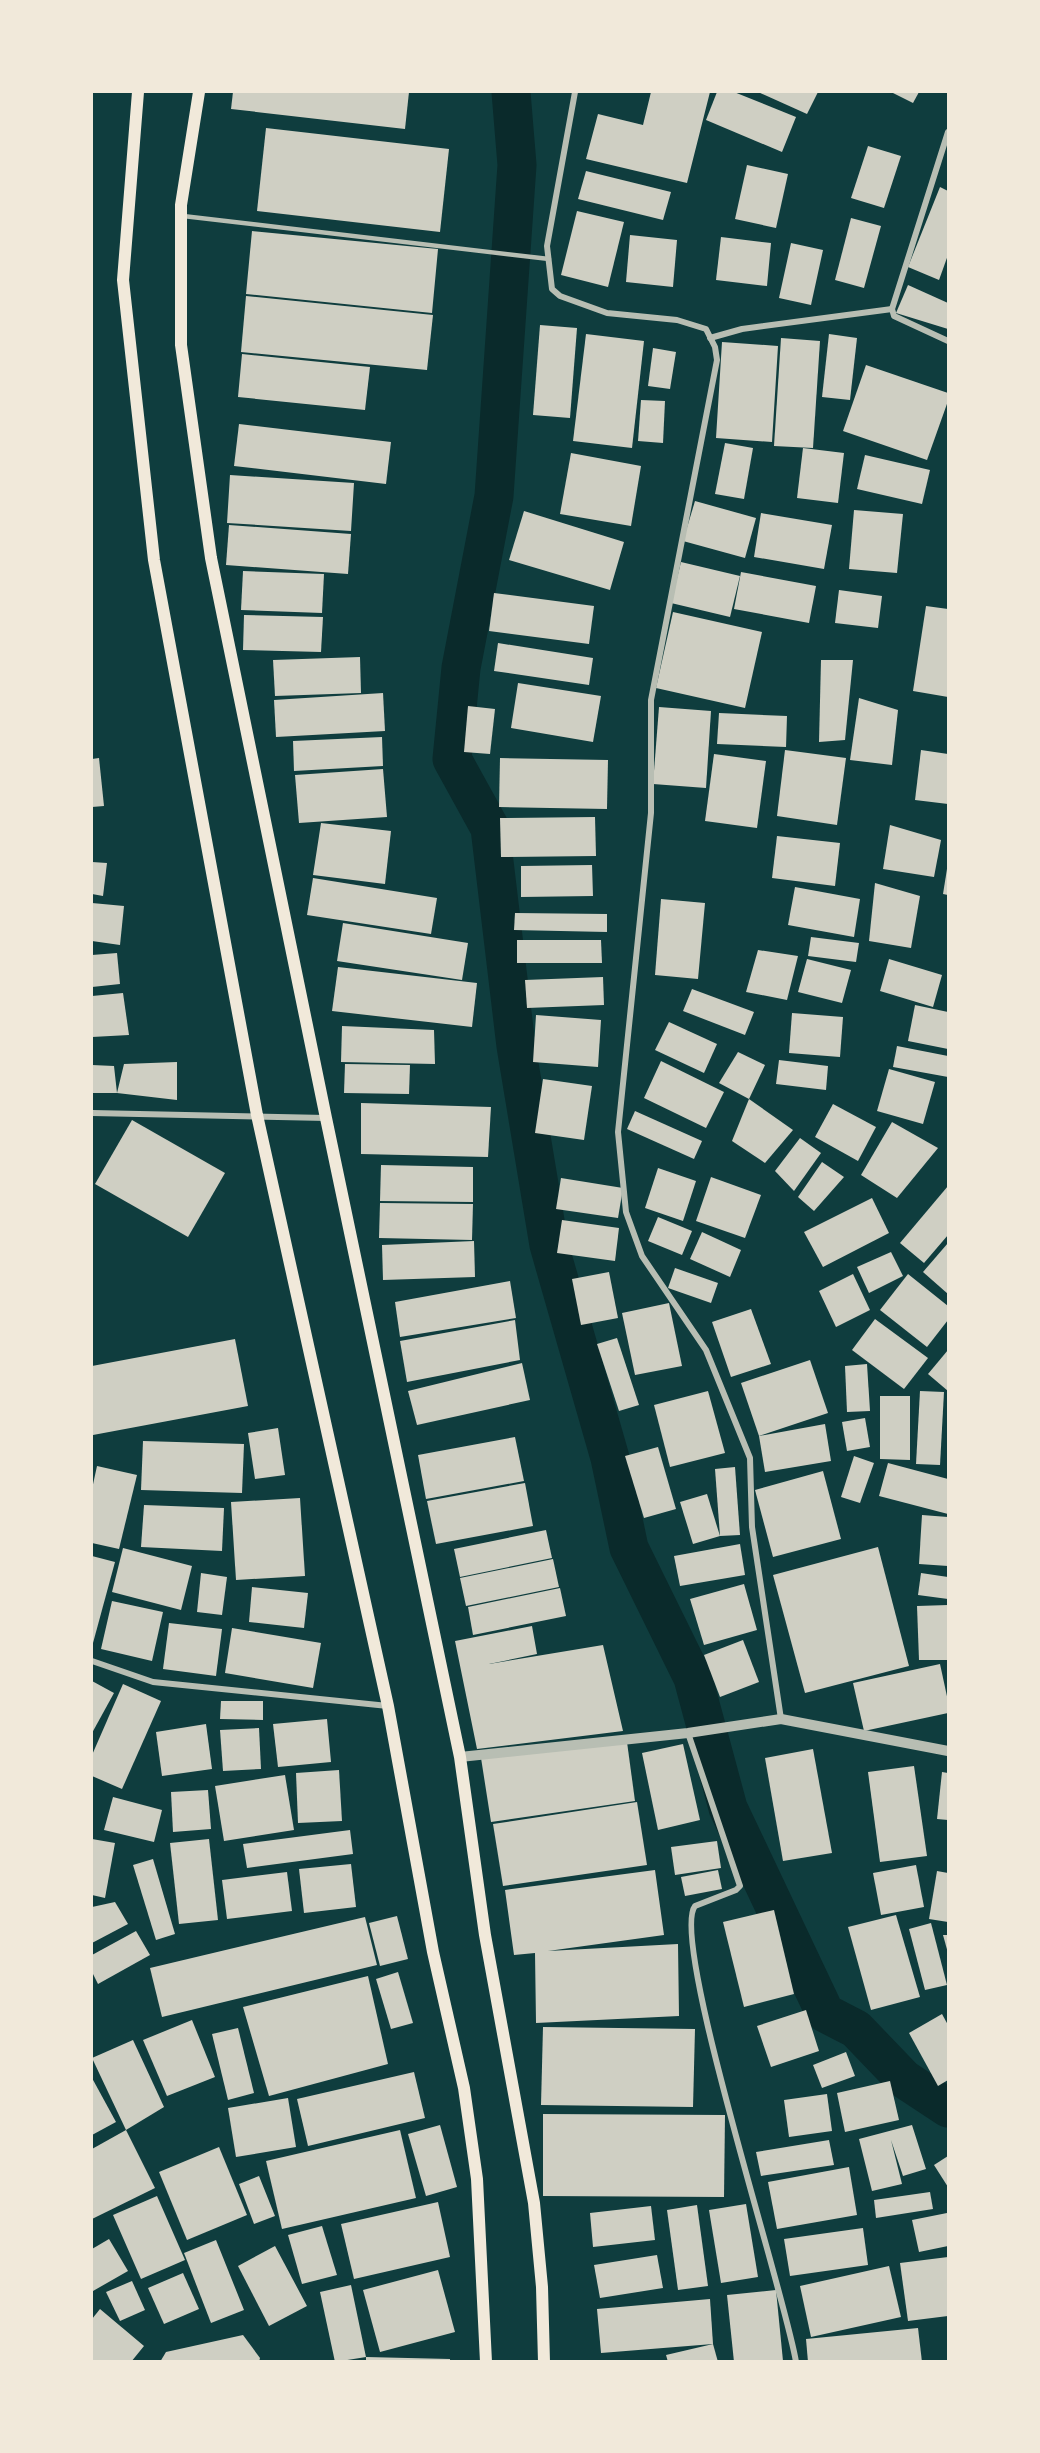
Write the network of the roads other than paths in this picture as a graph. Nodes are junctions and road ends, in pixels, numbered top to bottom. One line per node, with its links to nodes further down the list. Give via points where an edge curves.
1 (138, 92): 11 (main road, via 123,280 154,560)
2 (200, 92): 5 (main road)
3 (575, 92): 6 (street, via 547,246)
4 (948, 132): 7 (street)
5 (180, 216): 6 (lane); 12 (main road, via 182,345 211,558)
6 (549, 259): 8 (street, via 552,289 560,296 608,314 677,320 706,329)
7 (892, 309): 8 (street, via 742,329); 9 (street, via 894,316)
8 (710, 339): 15 (street, via 717,360 651,700 651,813 618,1132 626,1212 642,1256 706,1350 750,1458 752,1527)
9 (948, 341)
10 (92, 1113): 11 (street)
11 (257, 1115): 12 (street); 14 (main road)
12 (326, 1118): 18 (main road)
13 (92, 1661): 14 (street, via 153,1682)
14 (388, 1706): 19 (main road, via 433,1952 464,2088 477,2180)
15 (782, 1719): 16 (street); 17 (street)
16 (688, 1732): 18 (street); 21 (street, via 740,1886 695,1906 690,1914 692,1936 730,2119 785,2307)
17 (948, 1750)
18 (460, 1757): 20 (main road, via 485,1935 534,2203)
19 (486, 2361)
20 (544, 2361)
21 (796, 2361)

